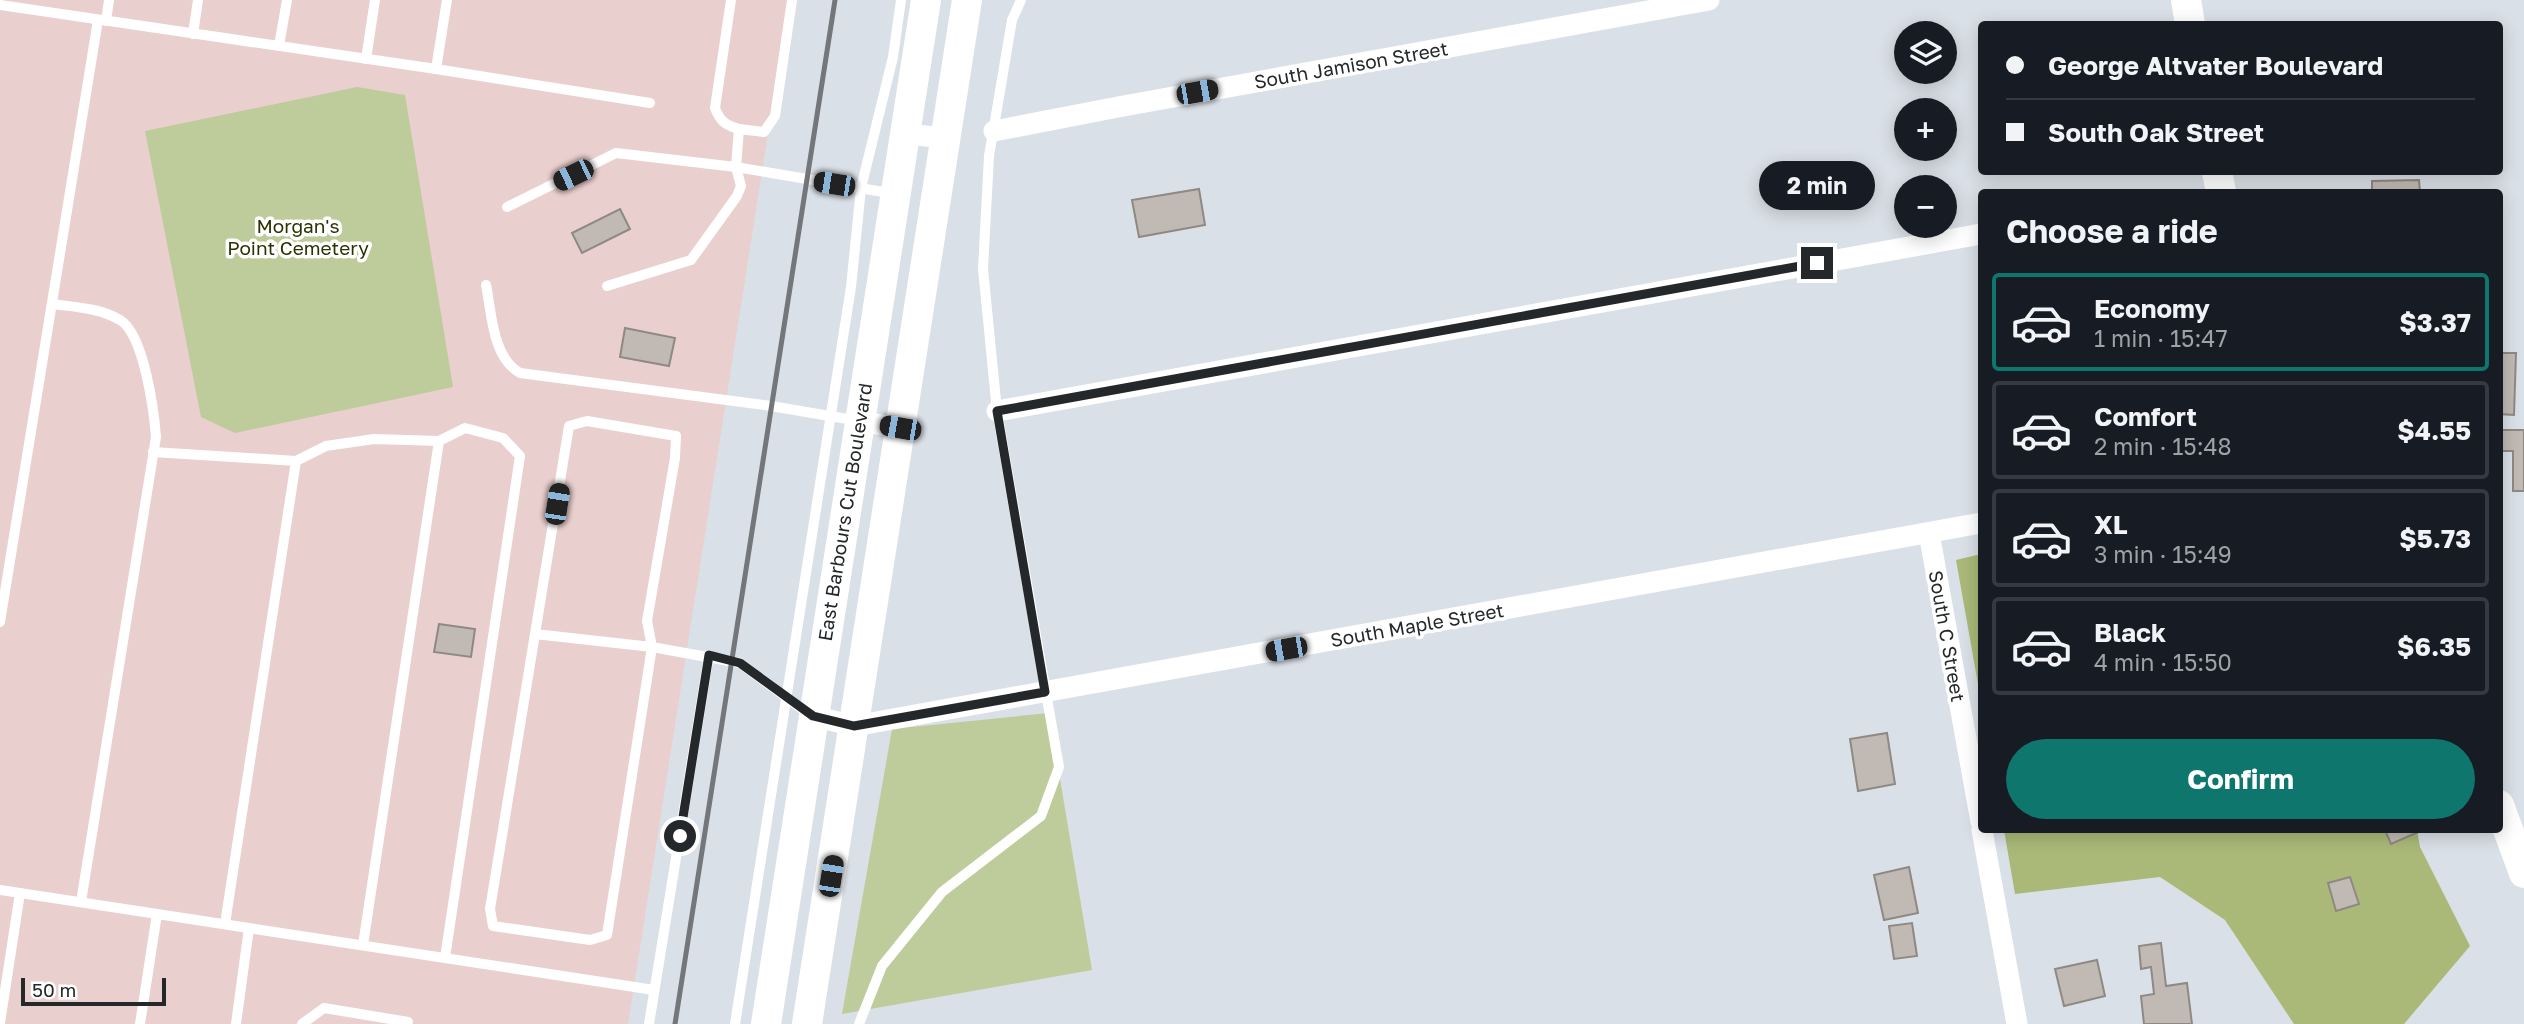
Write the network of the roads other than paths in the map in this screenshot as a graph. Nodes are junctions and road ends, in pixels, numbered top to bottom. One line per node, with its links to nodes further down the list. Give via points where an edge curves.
1 (109, 0): 15 (lane)
2 (198, 0): 17 (lane)
3 (287, 0): 18 (lane)
4 (375, 0): 19 (lane)
5 (447, 0): 20 (lane)
6 (731, 0): 22 (lane, via 715,108 719,120)
7 (792, 0): 22 (lane, via 775,116 764,132)
8 (901, 0): 27 (lane, via 893,57)
9 (926, 0): 24 (street, East Barbours Cut Boulevard)
10 (967, 0): 25 (street)
11 (1021, 0): 23 (lane, via 1012,20)
12 (1709, 0): 23 (street, South Jamison Street)
13 (2186, 0): 16 (street)
14 (0, 5): 15 (lane)
15 (102, 20): 17 (lane); 33 (lane)
16 (2190, 21)
17 (193, 34): 18 (lane)
18 (279, 46): 19 (lane)
19 (366, 59): 20 (lane)
20 (436, 69): 21 (lane)
21 (650, 103)
22 (740, 129): 26 (lane)
23 (994, 131): 34 (lane, via 982,269)
24 (906, 134): 25 (street); 28 (street, East Barbours Cut Boulevard)
25 (946, 138): 36 (street)
26 (736, 167): 27 (lane); 29 (lane, via 616,153); 32 (lane, via 741,186 737,196 691,260)
27 (861, 188): 28 (lane); 35 (lane)
28 (896, 194): 35 (street, East Barbours Cut Boulevard)
29 (507, 207)
30 (1978, 235): 34 (street)
31 (486, 285): 35 (lane, via 501,356 520,373)
32 (607, 286)
33 (52, 303): 38 (lane, via 102,312 123,321 140,351 153,398); 42 (lane)
34 (997, 411): 46 (lane)
35 (845, 419): 36 (street); 47 (lane); 48 (street, East Barbours Cut Boulevard)
36 (900, 428): 49 (street)
37 (439, 441): 39 (lane, via 374,439 326,446); 60 (lane); 61 (lane, via 465,428 503,438 520,456)
38 (153, 452): 39 (lane); 56 (lane)
39 (296, 461): 58 (lane)
40 (1978, 524): 41 (street, South Maple Street)
41 (1929, 533): 46 (street, South Maple Street); 50 (street, South C Street)
42 (0, 622)
43 (535, 634): 44 (lane); 44 (lane, via 569,426 587,421 676,436 647,621); 44 (lane, via 490,909 493,926 590,940 607,935)
44 (652, 647): 45 (lane)
45 (709, 655): 47 (lane, via 740,663); 62 (lane)
46 (1045, 692): 49 (street, South Maple Street); 72 (lane, via 1059,767 1041,816 942,892 882,966)
47 (786, 697): 48 (lane); 70 (lane)
48 (813, 716): 49 (street, South Maple Street); 63 (street, East Barbours Cut Boulevard)
49 (854, 726): 71 (street)
50 (1978, 805)
51 (2503, 816): 53 (street)
52 (1983, 833): 73 (street)
53 (2524, 873)
54 (0, 890): 55 (lane)
55 (20, 893): 56 (lane); 64 (lane)
56 (81, 902): 57 (lane)
57 (157, 914): 58 (lane); 65 (lane)
58 (225, 924): 59 (lane)
59 (250, 928): 60 (lane); 66 (lane)
60 (363, 945): 61 (lane)
61 (445, 958): 62 (lane)
62 (654, 990): 69 (lane)
63 (766, 1021): 71 (street)
64 (0, 1023)
65 (140, 1024)
66 (236, 1024)
67 (302, 1024): 68 (lane, via 324,1008)
68 (407, 1024)
69 (649, 1024)
70 (735, 1024)
71 (807, 1024)
72 (859, 1024)
73 (2017, 1024)

